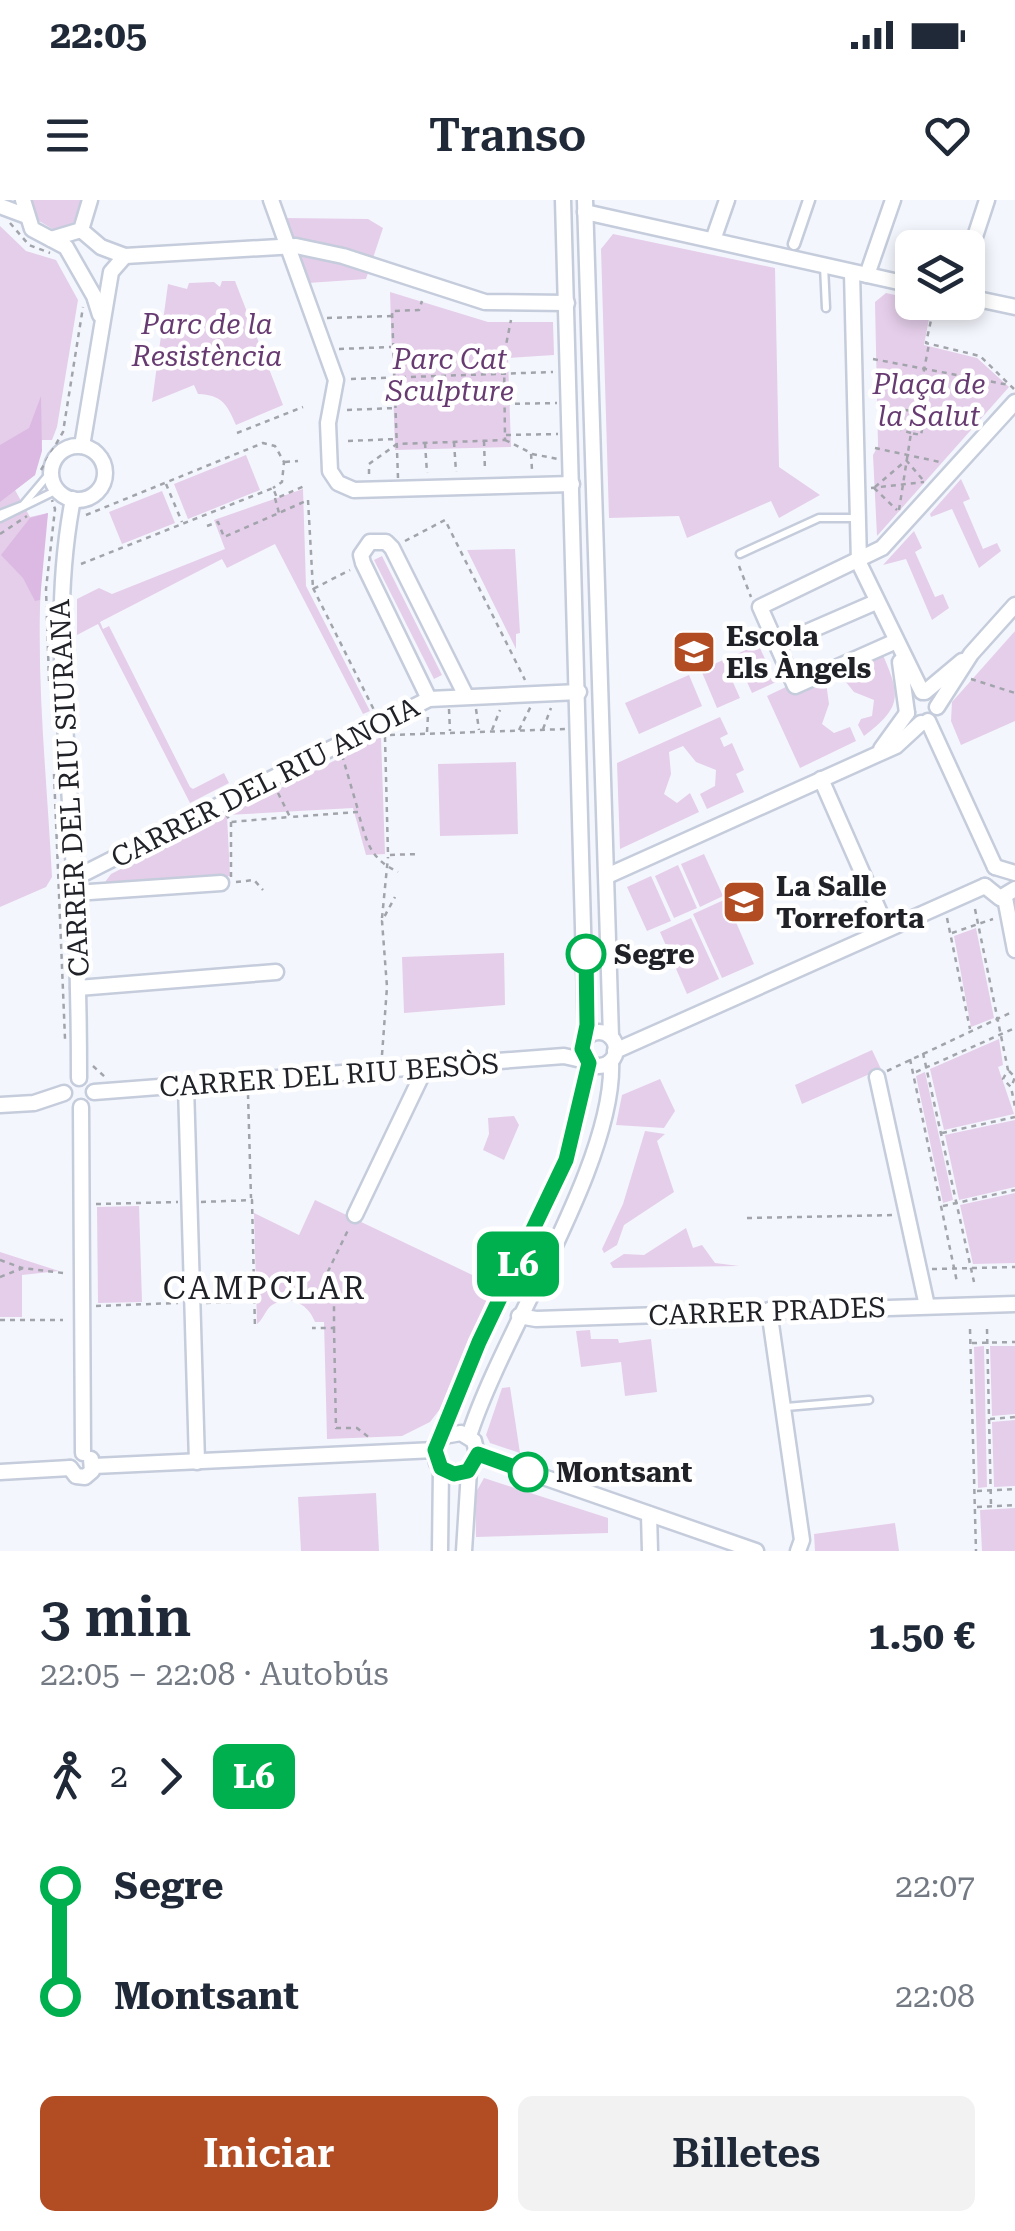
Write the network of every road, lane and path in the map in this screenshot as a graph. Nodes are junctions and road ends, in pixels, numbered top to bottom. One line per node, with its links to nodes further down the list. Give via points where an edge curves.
1 (90, 200): 12 (street, via 87,221)
2 (272, 200): 16 (street)
3 (563, 200): 26 (street)
4 (726, 200): 14 (street)
5 (809, 200): 15 (street)
6 (893, 200): 20 (street)
7 (987, 200): 11 (street)
8 (0, 206): 10 (street)
9 (585, 206): 14 (street); 27 (street)
10 (23, 208): 13 (street, via 32,229)
11 (977, 230)
12 (76, 233): 13 (street); 17 (street); 18 (street)
13 (50, 239): 18 (street)
14 (713, 240): 19 (street)
15 (794, 244)
16 (285, 247): 17 (street); 26 (street, via 317,249 485,302); 76 (street, via 336,380 328,423 330,471 338,483 354,490)
17 (126, 256): 32 (street, via 110,272)
18 (74, 259): 32 (street, via 94,296)
19 (824, 266): 20 (street); 25 (lane)
20 (859, 274): 21 (street); 88 (street)
21 (895, 281)
22 (422, 301): 28 (path, via 419,310)
23 (985, 301): 24 (street)
24 (1015, 307)
25 (826, 308)
26 (567, 309): 27 (street); 76 (street)
27 (589, 314): 106 (street)
28 (392, 316): 29 (path); 34 (path)
29 (320, 318)
30 (511, 320): 39 (path)
31 (932, 320): 33 (path)
32 (100, 326): 60 (street)
33 (929, 344): 37 (path); 42 (path, via 980,356)
34 (393, 347): 35 (path); 40 (path)
35 (333, 349)
36 (873, 360): 37 (path)
37 (924, 370): 42 (path); 50 (path)
38 (557, 372): 39 (path)
39 (504, 374): 40 (path); 46 (path)
40 (394, 377): 41 (path); 48 (path)
41 (344, 379)
42 (1010, 385): 43 (path)
43 (1015, 390)
44 (1015, 402): 94 (street, via 882,548)
45 (558, 403): 46 (path)
46 (504, 404): 54 (path)
47 (304, 407): 52 (path)
48 (396, 408): 49 (path); 56 (path)
49 (347, 410)
50 (916, 412): 51 (path, via 925,414 921,435); 51 (path, via 905,410 900,430)
51 (911, 432): 63 (path)
52 (236, 433)
53 (559, 434): 54 (path)
54 (504, 438): 57 (path); 62 (path)
55 (348, 441): 56 (path)
56 (396, 441): 59 (path); 72 (path); 74 (path, via 369,464)
57 (484, 441): 58 (path); 70 (path)
58 (454, 442): 59 (path); 71 (path)
59 (425, 443): 73 (path)
60 (82, 446): 68 (street, via 64,450); 83 (street, via 102,460 104,481 90,497)
61 (875, 448): 63 (path)
62 (531, 453): 64 (path); 69 (path)
63 (906, 458): 67 (path); 77 (path); 77 (path, via 925,482); 80 (path)
64 (560, 459)
65 (298, 461): 66 (path)
66 (284, 462): 75 (path, via 275,446 263,443); 79 (path, via 282,482)
67 (946, 464)
68 (50, 473): 81 (street); 86 (lane, via 23,505)
69 (532, 476)
70 (486, 478)
71 (456, 479)
72 (398, 480)
73 (427, 480)
74 (369, 481)
75 (166, 482): 87 (path); 89 (path)
76 (572, 484): 109 (street)
77 (902, 484): 80 (path); 80 (path, via 899,512)
78 (307, 485): 82 (path)
79 (273, 488): 82 (path); 89 (path)
80 (872, 488)
81 (57, 490): 83 (street); 86 (lane)
82 (277, 498): 85 (path)
83 (74, 500): 148 (street, CARRER DEL RIU SIURANA, via 60,624)
84 (28, 515): 91 (path)
85 (280, 515): 90 (path, via 224,537 218,522); 98 (path, via 308,500)
86 (0, 516)
87 (82, 516)
88 (856, 518): 93 (lane, via 819,518); 94 (street)
89 (183, 524): 95 (path)
90 (207, 526)
91 (0, 534)
92 (398, 544): 107 (path, via 445,520)
93 (740, 554)
94 (859, 563): 99 (street); 102 (street, via 760,607)
95 (81, 564)
96 (739, 566): 100 (path)
97 (356, 567): 98 (path)
98 (313, 588): 120 (path)
99 (876, 602): 102 (street); 103 (street)
100 (754, 603)
101 (1015, 605): 104 (street)
102 (777, 646): 103 (street, via 795,686)
103 (896, 647): 108 (street); 117 (street)
104 (971, 654): 108 (street); 118 (street)
105 (969, 678): 110 (path)
106 (600, 679): 109 (street, via 590,676); 116 (street)
107 (525, 680)
108 (923, 692): 117 (street); 118 (street)
109 (579, 693): 111 (street, CARRER DEL RIU ANOIA); 116 (street); 168 (street)
110 (1015, 693)
111 (471, 701): 114 (street, CARRER DEL RIU ANOIA); 114 (street, via 392,548 370,542 363,563); 126 (path)
112 (552, 704): 124 (path)
113 (531, 705): 125 (path)
114 (429, 706): 130 (path); 148 (street, CARRER DEL RIU ANOIA)
115 (502, 706): 127 (path)
116 (601, 706): 146 (street)
117 (907, 707): 122 (street); 132 (street)
118 (937, 707): 122 (street)
119 (449, 708): 128 (path)
120 (375, 712)
121 (405, 722): 129 (path)
122 (925, 722): 132 (street); 143 (street)
123 (568, 729): 124 (path)
124 (542, 730): 125 (path)
125 (518, 731): 127 (path)
126 (479, 732): 127 (path); 128 (path)
127 (491, 732)
128 (450, 733): 130 (path)
129 (408, 734): 130 (path); 141 (path, via 384,733)
130 (427, 734)
131 (342, 753): 136 (path)
132 (877, 754): 134 (street)
133 (54, 774): 169 (path)
134 (822, 780): 146 (street); 158 (street)
135 (276, 787): 138 (path)
136 (358, 812): 138 (path); 142 (path, via 369,851)
137 (226, 813): 139 (path)
138 (290, 817): 139 (path)
139 (231, 822): 147 (path)
140 (419, 854): 141 (path)
141 (388, 855): 142 (path)
142 (385, 866): 144 (path); 156 (path)
143 (995, 867): 145 (street); 149 (street)
144 (398, 872)
145 (1015, 873)
146 (606, 876): 170 (street)
147 (228, 882): 148 (street, CARRER DEL RIU ANOIA); 150 (path, via 254,880)
148 (75, 886): 162 (street, CARRER DEL RIU SIURANA)
149 (985, 886): 151 (street, via 992,896); 158 (street)
150 (263, 890)
151 (1010, 894): 160 (street)
152 (395, 897): 156 (path)
153 (975, 909): 157 (path)
154 (947, 918): 159 (path)
155 (993, 919): 157 (path)
156 (382, 921): 172 (path)
157 (978, 924): 159 (path); 164 (path)
158 (887, 929): 170 (street)
159 (950, 934): 166 (path)
160 (1015, 950)
161 (276, 972): 162 (street)
162 (78, 988): 181 (street, CARRER DEL RIU SIURANA)
163 (1012, 1012): 164 (path)
164 (998, 1019): 166 (path); 167 (path)
165 (1015, 1028): 167 (path)
166 (970, 1032): 171 (path)
167 (1001, 1035): 176 (path); 178 (path)
168 (584, 1040): 170 (street, via 598,1032); 173 (street); 175 (street)
169 (65, 1047)
170 (613, 1048): 175 (street, CARRER DEL RIU BESÒS, via 599,1066); 219 (street, via 597,1142)
171 (923, 1053): 174 (path); 176 (path)
172 (382, 1054)
173 (564, 1056): 175 (street, CARRER DEL RIU BESÒS); 177 (street, CARRER DEL RIU BESÒS)
174 (910, 1059): 179 (path); 180 (path)
175 (588, 1062): 234 (street, via 566,1160 479,1342)
176 (926, 1067): 179 (path); 191 (path)
177 (420, 1068): 182 (street, CARRER DEL RIU BESÒS); 198 (street)
178 (1008, 1070): 183 (path, via 1015,1077); 183 (path, via 1003,1079)
179 (913, 1073): 197 (path)
180 (881, 1074): 217 (street)
181 (80, 1078): 184 (street); 185 (street, via 70,1080)
182 (186, 1086): 184 (street, CARRER DEL RIU BESÒS); 194 (street)
183 (1011, 1087): 188 (path)
184 (94, 1092): 189 (street)
185 (64, 1093): 187 (street); 189 (street)
186 (248, 1094): 193 (path)
187 (0, 1105)
188 (1015, 1106)
189 (81, 1107): 238 (street)
190 (1015, 1117): 191 (path)
191 (941, 1134): 195 (path)
192 (1015, 1190): 195 (path)
193 (252, 1200): 194 (path); 213 (path)
194 (190, 1202): 196 (path); 214 (street)
195 (956, 1203): 197 (path); 204 (path)
196 (94, 1204)
197 (941, 1206): 205 (path)
198 (355, 1215): 212 (path)
199 (899, 1215): 200 (path)
200 (748, 1218)
201 (0, 1260): 203 (path)
202 (1015, 1267): 204 (path)
203 (23, 1268): 207 (path); 208 (path)
204 (971, 1268): 205 (path); 210 (path)
205 (954, 1269): 206 (path); 209 (path)
206 (928, 1270)
207 (63, 1272)
208 (0, 1277)
209 (957, 1282)
210 (974, 1282)
211 (312, 1289): 212 (path)
212 (319, 1290): 223 (path, via 334,1305)
213 (254, 1301): 214 (path); 226 (path)
214 (192, 1303): 216 (path); 240 (street)
215 (1015, 1304): 217 (street, CARRER PRADES)
216 (95, 1306)
217 (928, 1306): 218 (street, CARRER PRADES)
218 (769, 1310): 219 (street, CARRER PRADES); 231 (street)
219 (519, 1316): 235 (street)
220 (0, 1320): 221 (path)
221 (63, 1320)
222 (312, 1328): 223 (path)
223 (334, 1328): 236 (path, via 336,1428 356,1428)
224 (970, 1329): 229 (path)
225 (987, 1329): 227 (path)
226 (255, 1330)
227 (987, 1342): 228 (path); 229 (path); 233 (path)
228 (1015, 1342)
229 (970, 1343): 248 (path)
230 (869, 1400): 231 (lane)
231 (784, 1407): 257 (street, via 802,1540)
232 (1015, 1417): 233 (path)
233 (988, 1419): 247 (path)
234 (444, 1436): 235 (street); 237 (street)
235 (469, 1436): 239 (street)
236 (373, 1440)
237 (435, 1450): 240 (street); 243 (street)
238 (82, 1453): 241 (street); 242 (street)
239 (478, 1454): 244 (street); 252 (street)
240 (197, 1462): 241 (street)
241 (94, 1466): 242 (street, via 80,1477)
242 (70, 1468): 245 (street)
243 (441, 1468): 244 (street); 253 (street)
244 (468, 1471): 254 (street)
245 (0, 1472)
246 (1015, 1489): 247 (path)
247 (990, 1490): 248 (path); 250 (path)
248 (974, 1491): 251 (path)
249 (1015, 1505): 250 (path)
250 (991, 1506): 251 (path)
251 (975, 1507): 258 (path)
252 (649, 1514): 255 (street); 256 (street)
253 (440, 1551)
254 (464, 1551)
255 (650, 1551)
256 (756, 1551)
257 (798, 1551)
258 (976, 1551)

